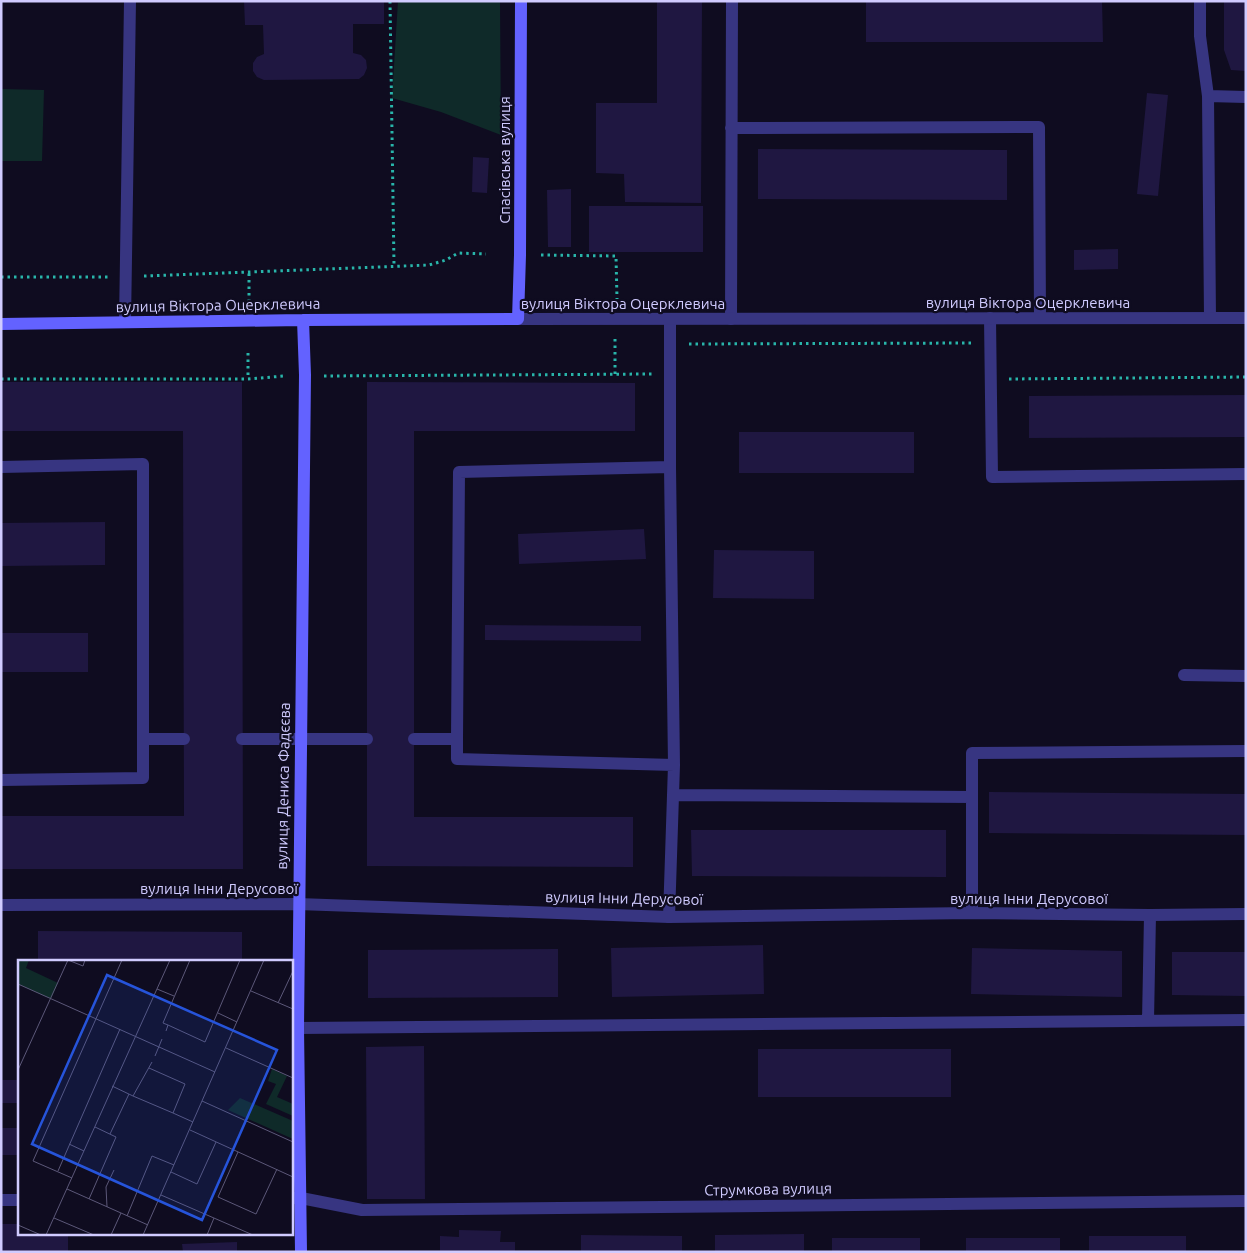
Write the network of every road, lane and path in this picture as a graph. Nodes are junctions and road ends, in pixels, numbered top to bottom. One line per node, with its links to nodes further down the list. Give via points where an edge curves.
1 (130, 1): 14 (street)
2 (390, 1): 11 (path)
3 (521, 1): 24 (street, Спасівська вулиця)
4 (732, 1): 8 (street)
5 (1200, 1): 6 (street, via 1200,36)
6 (1208, 96): 7 (street); 19 (street)
7 (1246, 97)
8 (731, 128): 18 (street, via 1039,127); 22 (street)
9 (486, 254): 11 (path, via 458,254 429,265)
10 (541, 255): 15 (path, via 616,256)
11 (394, 265): 12 (path)
12 (249, 272): 14 (path); 16 (path)
13 (1, 277): 14 (path)
14 (125, 277): 25 (street)
15 (617, 299)
16 (249, 305)
17 (990, 318): 18 (street, вулиця Віктора Оцерклевича); 22 (street, вулиця Віктора Оцерклевича); 28 (street)
18 (1040, 318): 19 (street, вулиця Віктора Оцерклевича)
19 (1210, 318): 20 (street, вулиця Віктора Оцерклевича)
20 (1246, 318)
21 (670, 319): 22 (street, вулиця Віктора Оцерклевича); 24 (street, вулиця Віктора Оцерклевича); 29 (street)
22 (731, 319)
23 (303, 320): 24 (street, вулиця Віктора Оцерклевича); 25 (street, вулиця Віктора Оцерклевича); 47 (street, вулиця Дениса Фадєєва)
24 (518, 320)
25 (124, 322): 26 (street, вулиця Віктора Оцерклевича)
26 (1, 324)
27 (615, 338): 31 (path)
28 (990, 342): 29 (path); 38 (street)
29 (670, 344): 32 (street)
30 (248, 353): 37 (path)
31 (615, 374): 32 (path); 34 (path)
32 (670, 374): 40 (street)
33 (284, 376): 37 (path)
34 (320, 376)
35 (1246, 377): 38 (path)
36 (1, 379): 37 (path)
37 (248, 379)
38 (990, 379): 41 (street, via 992,477)
39 (1, 467): 44 (street, via 143,464)
40 (670, 467): 50 (street, via 459,472); 52 (street)
41 (1246, 474)
42 (1184, 675): 43 (street)
43 (1246, 676)
44 (143, 739): 45 (street); 53 (street, via 143,778)
45 (184, 739)
46 (242, 739): 47 (street)
47 (300, 739): 48 (street); 56 (street, вулиця Дениса Фадєєва)
48 (367, 739)
49 (414, 739): 50 (street)
50 (457, 739): 52 (street, via 457,759)
51 (1246, 751): 55 (street, via 972,753)
52 (674, 765): 54 (street)
53 (1, 780)
54 (673, 795): 55 (street); 61 (street)
55 (972, 797): 58 (street)
56 (298, 904): 57 (street, вулиця Інни Дерусової); 61 (street, вулиця Інни Дерусової); 64 (street, вулиця Дениса Фадєєва)
57 (1, 905)
58 (972, 913): 60 (street, вулиця Інни Дерусової); 61 (street, вулиця Інни Дерусової)
59 (1246, 914): 60 (street, вулиця Інни Дерусової)
60 (1150, 915): 63 (street)
61 (669, 917)
62 (1246, 1020): 63 (street)
63 (1148, 1021): 64 (street)
64 (298, 1028): 65 (street, вулиця Дениса Фадєєва)
65 (296, 1198): 68 (street, Струмкова вулиця, via 362,1210); 69 (street, вулиця Дениса Фадєєва)
66 (1, 1200): 67 (street)
67 (18, 1200)
68 (1246, 1201)
69 (301, 1252)

